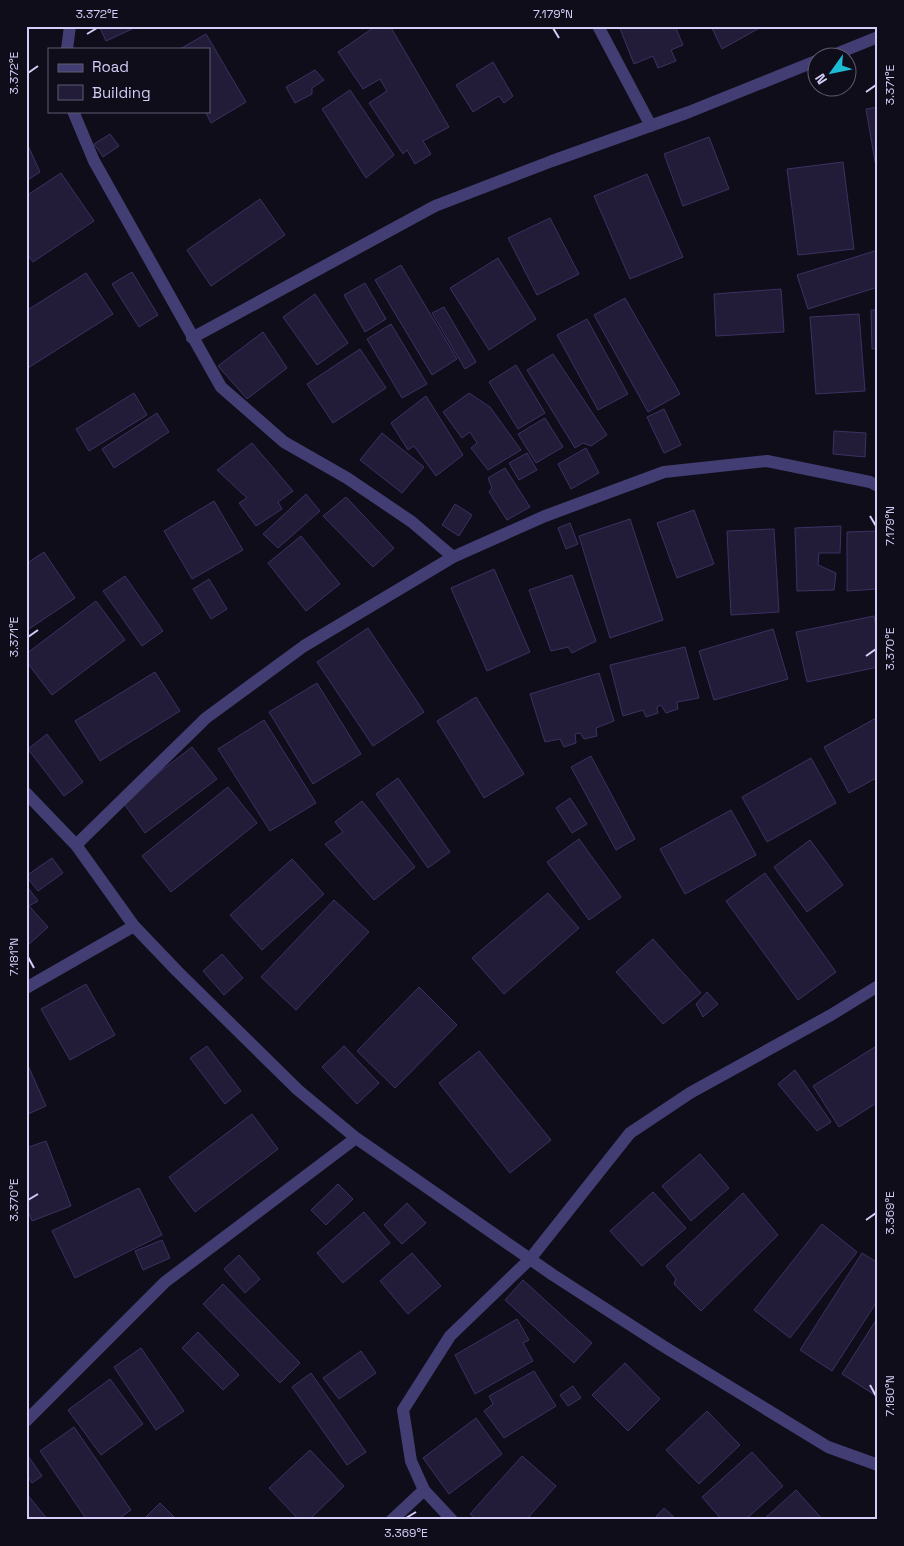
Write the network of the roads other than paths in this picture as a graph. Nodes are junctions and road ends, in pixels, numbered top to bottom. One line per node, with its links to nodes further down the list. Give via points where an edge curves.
1 (70, 26): 4 (street)
2 (598, 26): 8 (street)
3 (878, 37): 5 (street)
4 (67, 48)
5 (851, 48)
6 (806, 65): 8 (street)
7 (73, 112): 9 (street, via 94,161)
8 (651, 126): 9 (street, via 435,206)
9 (192, 338): 11 (street, via 221,387 253,417 284,442 347,478 412,522)
10 (878, 486): 11 (street, via 766,461 664,472 545,516)
11 (453, 556): 13 (street, via 304,646 206,718)
12 (26, 793): 13 (street)
13 (76, 845): 14 (street)
14 (134, 926): 16 (street); 17 (street, via 233,1028 298,1090)
15 (878, 986): 18 (street, via 690,1093 630,1132)
16 (26, 988)
17 (356, 1138): 18 (street); 19 (street, via 165,1282)
18 (530, 1259): 20 (street, via 663,1346 828,1447); 21 (street, via 450,1336 403,1410 411,1461)
19 (26, 1421)
20 (878, 1465)
21 (424, 1490): 22 (street); 23 (street)
22 (392, 1520)
23 (452, 1520)

